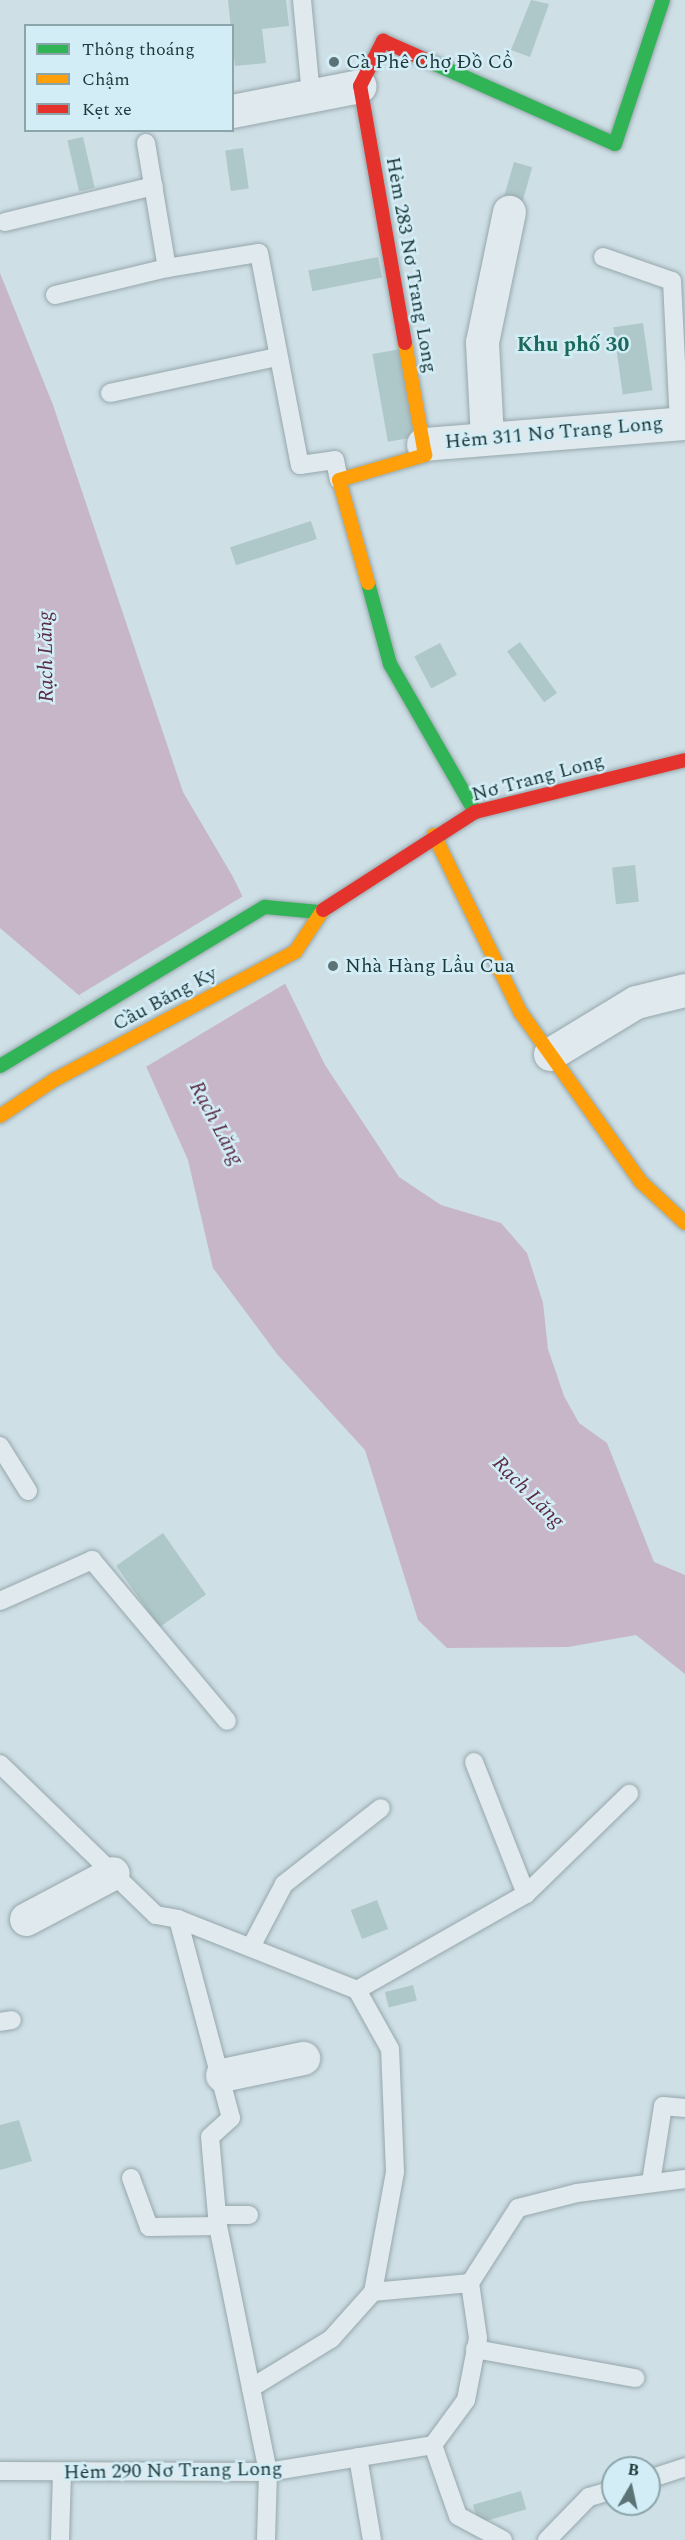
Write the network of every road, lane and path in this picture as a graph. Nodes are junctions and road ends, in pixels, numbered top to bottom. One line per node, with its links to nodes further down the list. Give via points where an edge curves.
1 (302, 0): 4 (lane)
2 (663, 0): 3 (street, via 615,144 383,41)
3 (360, 86): 4 (street); 17 (street, Hẻm 283 Nơ Trang Long)
4 (311, 96): 5 (street)
5 (234, 111)
6 (146, 143): 7 (lane)
7 (154, 186): 9 (lane); 11 (lane)
8 (509, 212): 16 (street, via 482,342)
9 (5, 222)
10 (603, 257): 15 (lane, via 672,281)
11 (167, 268): 12 (lane); 13 (lane, via 259,253)
12 (55, 294)
13 (278, 357): 14 (lane); 18 (lane, via 300,465 335,460)
14 (110, 393)
15 (682, 423): 16 (street, Hẻm 311 Nơ Trang Long)
16 (487, 438): 17 (street, Hẻm 311 Nơ Trang Long)
17 (423, 444): 18 (street, via 425,455)
18 (339, 480): 20 (street, via 390,664)
19 (685, 760): 20 (street, Nơ Trang Long)
20 (475, 812): 21 (street, Nơ Trang Long)
21 (434, 835): 22 (street, Nơ Trang Long); 25 (street, via 520,1013)
22 (319, 912): 23 (street, Nơ Trang Long); 26 (street, Cầu Băng Ky, via 265,907)
23 (295, 952): 27 (street, Cầu Băng Ky, via 54,1080)
24 (685, 990): 25 (street, via 636,1002)
25 (550, 1054): 28 (street, via 641,1182)
26 (0, 1066)
27 (0, 1116)
28 (685, 1223)
29 (0, 1446): 30 (lane)
30 (28, 1491)
31 (0, 1600): 32 (lane, via 92,1560)
32 (227, 1721)
33 (474, 1762): 38 (lane)
34 (1, 1767): 37 (lane)
35 (629, 1794): 38 (lane)
36 (381, 1808): 41 (lane, via 284,1884)
37 (113, 1874): 39 (street); 40 (lane, via 156,1915)
38 (526, 1894): 42 (lane)
39 (26, 1919)
40 (178, 1919): 41 (lane); 44 (lane)
41 (252, 1945): 42 (lane)
42 (357, 1990): 52 (lane, via 390,2049 395,2172)
43 (303, 2058): 44 (street)
44 (222, 2075): 50 (lane, via 231,2118 210,2137)
45 (685, 2108): 48 (lane, via 663,2106)
46 (131, 2178): 50 (lane, via 149,2227)
47 (685, 2179): 48 (lane)
48 (651, 2182): 51 (lane, via 518,2208)
49 (249, 2215): 50 (lane)
50 (217, 2221): 55 (lane)
51 (470, 2283): 52 (lane); 53 (lane)
52 (373, 2292): 55 (lane, via 330,2338)
53 (476, 2349): 54 (lane); 56 (lane, via 466,2400)
54 (635, 2378)
55 (250, 2388): 60 (lane)
56 (433, 2445): 57 (lane, Hẻm 290 Nơ Trang Long); 67 (lane, via 458,2516)
57 (358, 2457): 60 (lane, Hẻm 290 Nơ Trang Long); 66 (lane)
58 (685, 2467): 62 (lane)
59 (0, 2471): 61 (lane, Hẻm 290 Nơ Trang Long)
60 (268, 2472): 61 (lane, Hẻm 290 Nơ Trang Long); 65 (lane)
61 (62, 2474): 64 (lane)
62 (661, 2475)
63 (601, 2494): 68 (lane, via 589,2497)
64 (60, 2540)
65 (266, 2540)
66 (372, 2540)
67 (503, 2540)
68 (547, 2540)

